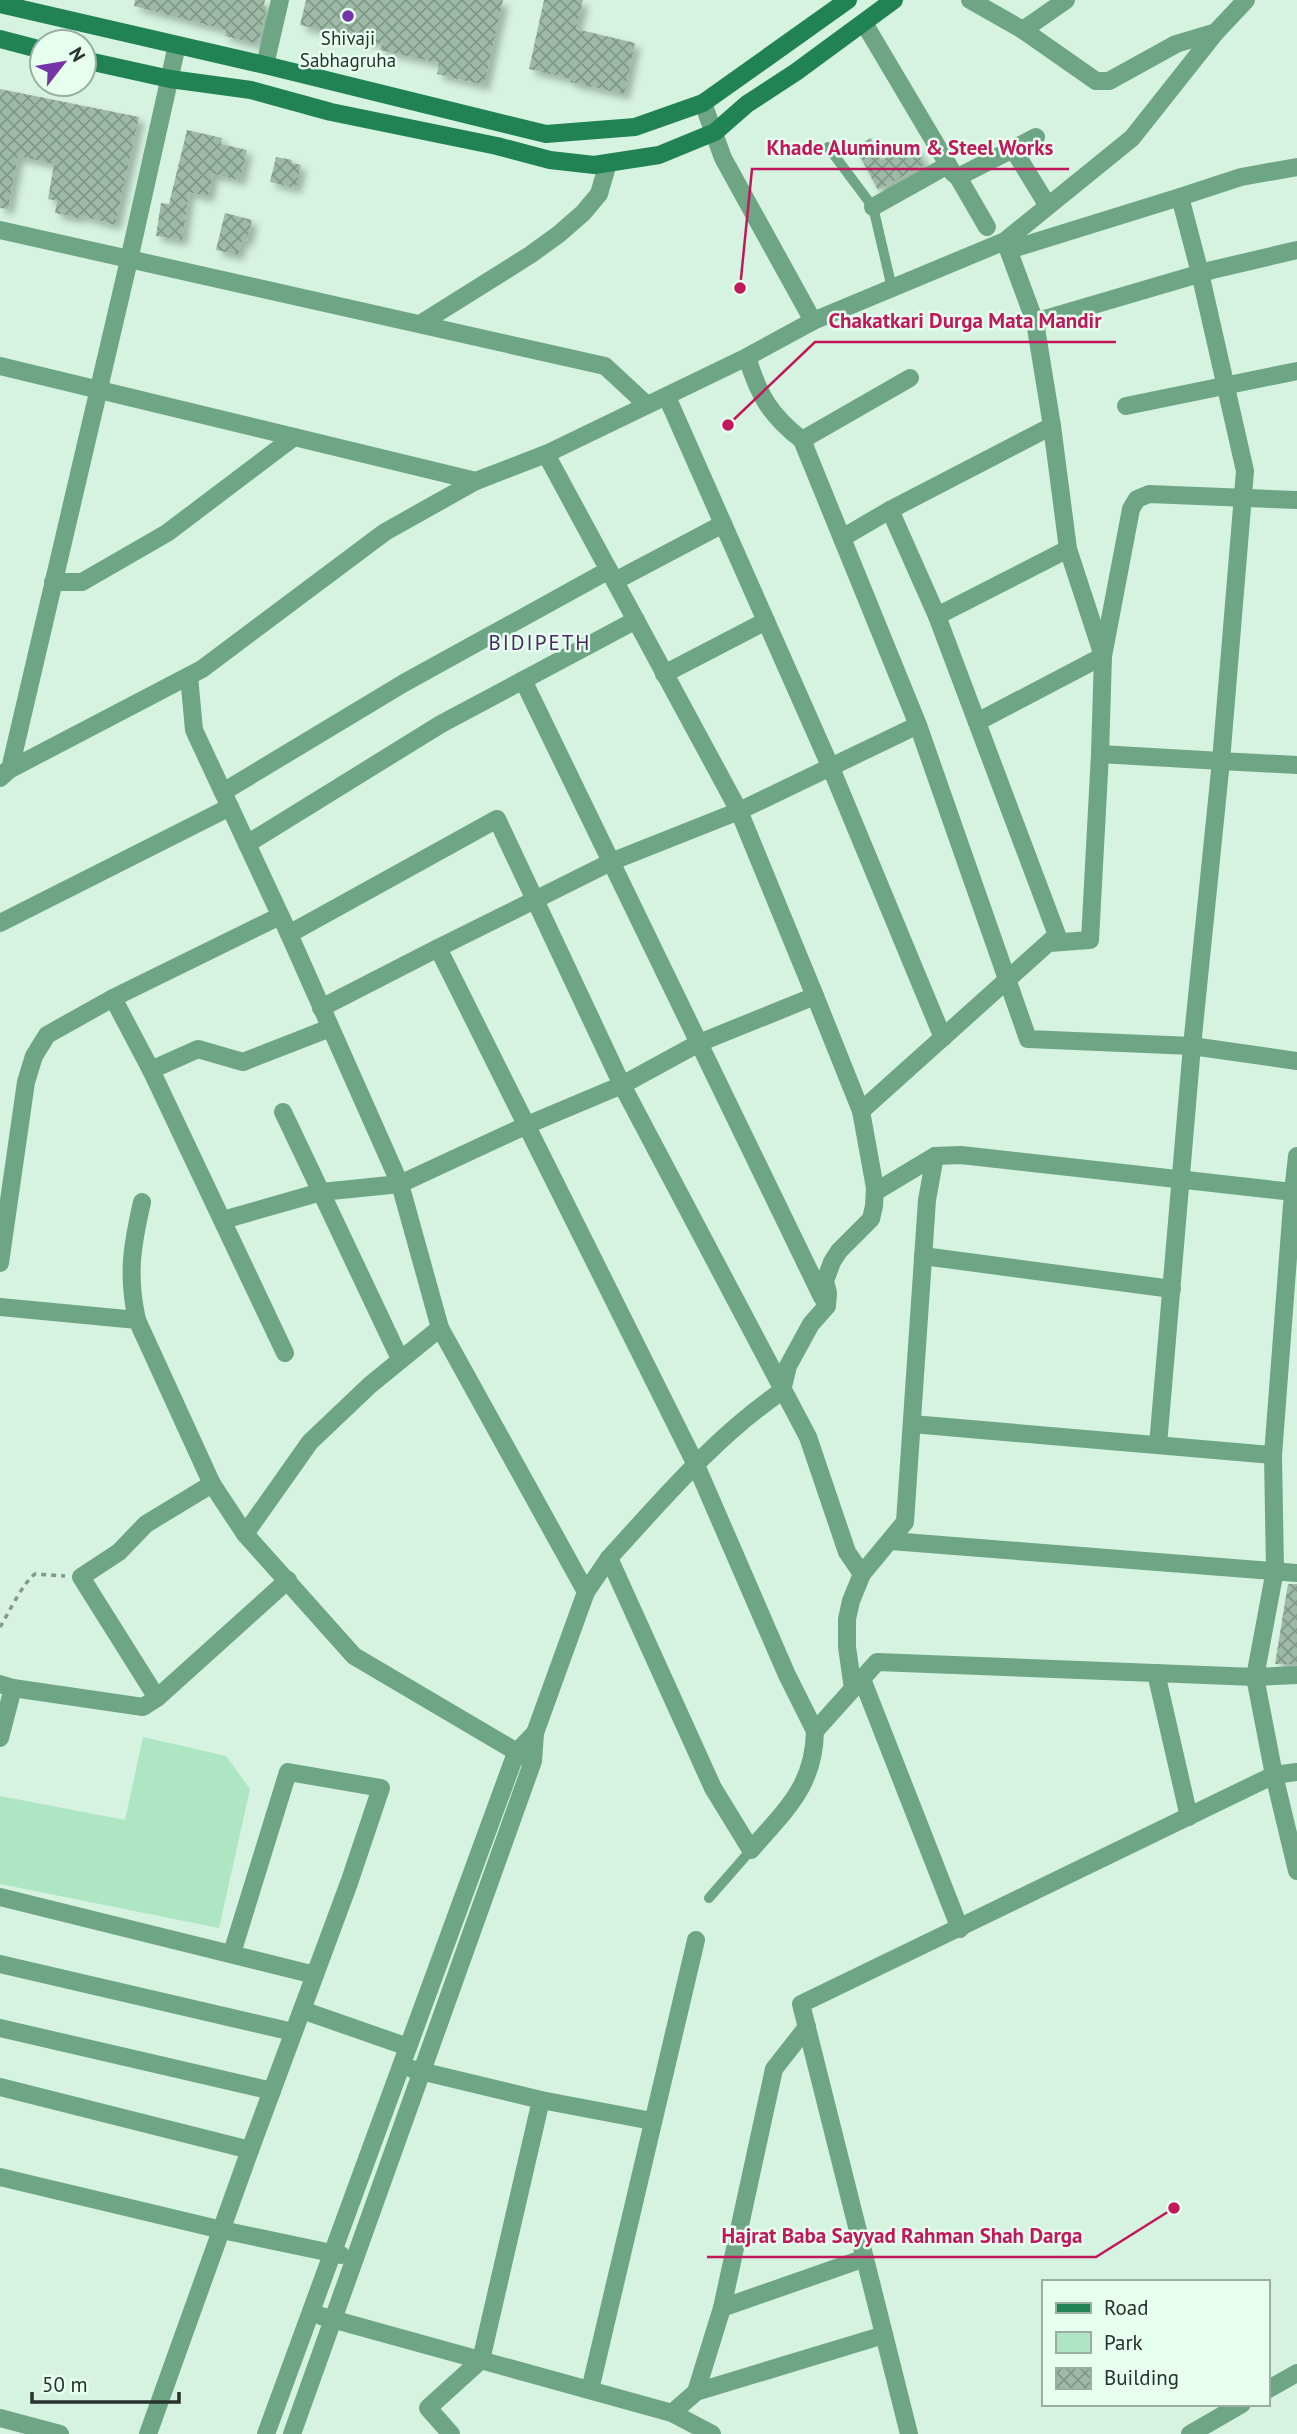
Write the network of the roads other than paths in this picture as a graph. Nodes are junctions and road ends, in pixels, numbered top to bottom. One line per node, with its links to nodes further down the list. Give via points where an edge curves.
1 (280, 0): 15 (street)
2 (848, 0): 17 (main road)
3 (894, 0): 8 (main road)
4 (970, 0): 9 (street)
5 (1066, 0): 9 (street)
6 (1247, 0): 10 (street)
7 (0, 4): 12 (main road)
8 (864, 23): 18 (main road, via 747,104); 24 (street)
9 (1023, 30): 10 (street, via 1096,81 1109,81 1177,44)
10 (1216, 32): 26 (street, via 1132,138)
11 (0, 39): 13 (main road)
12 (177, 45): 15 (main road); 16 (street)
13 (28, 46)
14 (98, 63): 16 (main road)
15 (265, 65): 17 (main road, via 546,134 635,127)
16 (170, 79): 22 (main road, via 251,90 550,160); 32 (street)
17 (703, 103): 18 (street)
18 (715, 132): 22 (main road, via 659,155); 35 (street, via 723,158)
19 (1036, 137): 21 (street)
20 (828, 147): 27 (lane)
21 (1013, 149): 24 (street); 26 (street)
22 (608, 163): 37 (street, via 599,194 559,234)
23 (1297, 167): 25 (street, via 1241,177)
24 (953, 171): 27 (street); 28 (street)
25 (1180, 197): 30 (street); 33 (street)
26 (1048, 206): 30 (street)
27 (873, 207): 34 (lane)
28 (987, 227)
29 (0, 230): 32 (street)
30 (1007, 245): 34 (street); 36 (street)
31 (1297, 250): 33 (street)
32 (130, 260): 37 (street); 43 (street)
33 (1200, 274): 36 (street); 42 (street)
34 (892, 288): 35 (street)
35 (813, 321): 38 (street)
36 (1035, 322): 47 (street)
37 (420, 324): 45 (street, via 606,366)
38 (747, 357): 44 (street); 49 (street, via 766,404)
39 (0, 366): 43 (street)
40 (1297, 371): 42 (street)
41 (910, 378): 49 (street)
42 (1225, 387): 46 (street); 52 (street, via 1245,471)
43 (97, 390): 48 (street); 59 (street)
44 (667, 397): 45 (street); 55 (street)
45 (647, 405): 50 (street)
46 (1126, 407)
47 (1052, 426): 54 (street); 57 (street)
48 (294, 437): 51 (street); 59 (street, via 167,533 82,582)
49 (802, 440): 56 (street)
50 (546, 454): 51 (street); 58 (street)
51 (476, 481): 65 (street, via 385,533)
52 (1242, 496): 53 (street); 63 (street, via 1149,494 1138,499 1131,509); 70 (street)
53 (1297, 500)
54 (890, 510): 56 (street); 60 (street)
55 (723, 524): 58 (street); 62 (street)
56 (842, 538): 68 (street)
57 (1068, 549): 60 (street); 63 (street)
58 (612, 575): 61 (street); 74 (street, via 404,683)
59 (53, 582): 73 (street)
60 (937, 616): 67 (street)
61 (636, 620): 64 (street); 66 (street)
62 (766, 621): 64 (street); 72 (street)
63 (1103, 656): 67 (street); 69 (street)
64 (664, 674): 75 (street)
65 (189, 676): 73 (street); 74 (street, via 194,730)
66 (523, 680): 76 (street, via 441,724); 77 (street)
67 (977, 722): 82 (street, via 1057,935)
68 (918, 725): 72 (street); 84 (street)
69 (1100, 754): 70 (street); 82 (street, via 1090,940)
70 (1221, 761): 71 (street); 91 (street)
71 (1297, 765)
72 (831, 768): 75 (street); 89 (street)
73 (3, 774)
74 (226, 799): 76 (street); 80 (street)
75 (739, 811): 77 (street); 85 (street)
76 (247, 844): 79 (street)
77 (613, 861): 78 (street); 90 (street)
78 (535, 898): 81 (street, via 497,819); 83 (street); 94 (street)
79 (280, 916): 81 (street); 86 (street)
80 (0, 923)
81 (289, 934): 87 (street)
82 (1049, 943): 84 (street)
83 (438, 948): 87 (street); 97 (street)
84 (1008, 979): 89 (street); 91 (street, via 1028,1039)
85 (815, 996): 90 (street); 95 (street)
86 (113, 998): 93 (street); 109 (street, via 47,1035 34,1056 20,1119)
87 (321, 1008): 88 (street)
88 (330, 1028): 93 (street, via 243,1062 198,1049); 101 (street)
89 (943, 1038): 95 (street)
90 (699, 1043): 94 (street); 111 (street)
91 (1192, 1046): 92 (street); 100 (street)
92 (1297, 1060)
93 (151, 1070): 106 (street)
94 (622, 1085): 97 (street); 117 (street)
95 (862, 1111): 103 (street)
96 (283, 1112): 102 (street)
97 (527, 1125): 101 (street); 121 (street)
98 (935, 1156): 100 (street, via 961,1155); 103 (street); 108 (street)
99 (1297, 1156): 104 (street)
100 (1181, 1180): 104 (street); 110 (street)
101 (400, 1184): 102 (street); 114 (street)
102 (321, 1192): 106 (street); 116 (street)
103 (875, 1192): 111 (street, via 871,1219 832,1262 825,1280)
104 (1293, 1192): 107 (street)
105 (142, 1202): 113 (street, via 132,1246 131,1291)
106 (223, 1220): 115 (street)
107 (1293, 1243): 120 (street)
108 (923, 1256): 110 (street); 118 (street)
109 (0, 1263)
110 (1172, 1289): 119 (street)
111 (827, 1306): 117 (street, via 811,1324 788,1366)
112 (0, 1307): 113 (street)
113 (137, 1320): 122 (street)
114 (440, 1328): 116 (street); 130 (street)
115 (285, 1353)
116 (400, 1359): 123 (street, via 310,1443)
117 (782, 1391): 121 (street); 128 (street, via 808,1437 847,1552)
118 (912, 1424): 119 (street); 124 (street, via 905,1522)
119 (1158, 1445): 120 (street)
120 (1273, 1455): 126 (street)
121 (696, 1465): 125 (street); 137 (street)
122 (212, 1484): 123 (street); 136 (street, via 146,1524 119,1552 81,1577)
123 (245, 1534): 129 (street)
124 (891, 1541): 126 (street); 128 (street)
125 (609, 1558): 130 (street); 145 (street, via 713,1788)
126 (1275, 1570): 127 (street); 133 (street)
127 (1297, 1573)
128 (862, 1574): 134 (street, via 847,1619 847,1647)
129 (288, 1580): 136 (street); 140 (street, via 354,1656)
130 (586, 1592): 138 (street)
131 (1156, 1673): 133 (street); 134 (street, via 877,1662); 144 (street)
132 (1297, 1675): 133 (street)
133 (1255, 1677): 143 (street)
134 (858, 1684): 137 (street); 149 (street)
135 (6, 1686): 136 (street, via 143,1707); 139 (street)
136 (158, 1698)
137 (815, 1731): 145 (street, via 814,1753 800,1791)
138 (535, 1733): 140 (street); 141 (street)
139 (0, 1738)
140 (516, 1753): 141 (street); 158 (street)
141 (533, 1761): 160 (street)
142 (1297, 1772): 143 (street)
143 (1274, 1775): 144 (street); 146 (street)
144 (1189, 1817): 149 (street)
145 (751, 1850): 148 (lane)
146 (1296, 1864)
147 (0, 1897): 151 (street)
148 (709, 1898)
149 (960, 1929): 155 (street, via 801,2004)
150 (696, 1940): 164 (street)
151 (232, 1953): 153 (street); 153 (street, via 288,1772 381,1788)
152 (0, 1964): 157 (street)
153 (315, 1975): 154 (street)
154 (302, 2010): 157 (street); 158 (street)
155 (807, 2027): 169 (street); 171 (street, via 775,2069)
156 (0, 2028): 162 (street)
157 (293, 2032): 162 (street)
158 (408, 2047): 159 (street)
159 (402, 2065): 160 (street); 168 (street)
160 (421, 2071): 163 (street); 170 (street)
161 (0, 2087): 165 (street)
162 (272, 2091): 165 (street)
163 (541, 2100): 164 (street); 175 (street)
164 (652, 2121): 178 (street)
165 (250, 2150): 167 (street)
166 (0, 2177): 167 (street)
167 (222, 2230): 168 (street); 184 (street)
168 (333, 2253): 170 (street); 172 (street)
169 (865, 2258): 171 (street); 174 (street)
170 (355, 2259): 173 (street)
171 (722, 2308): 179 (street)
172 (311, 2313): 173 (street); 185 (street)
173 (332, 2319): 175 (street); 186 (street)
174 (884, 2335): 179 (street); 189 (street)
175 (481, 2360): 178 (street); 187 (street, via 428,2408)
176 (1297, 2373): 177 (street)
177 (1269, 2389)
178 (590, 2390): 181 (street)
179 (695, 2392): 181 (street)
180 (1239, 2406): 190 (street)
181 (672, 2413): 188 (street)
182 (0, 2418): 183 (street)
183 (60, 2434)
184 (148, 2434)
185 (266, 2434)
186 (292, 2434)
187 (451, 2434)
188 (712, 2434)
189 (909, 2434)
190 (1190, 2434)

